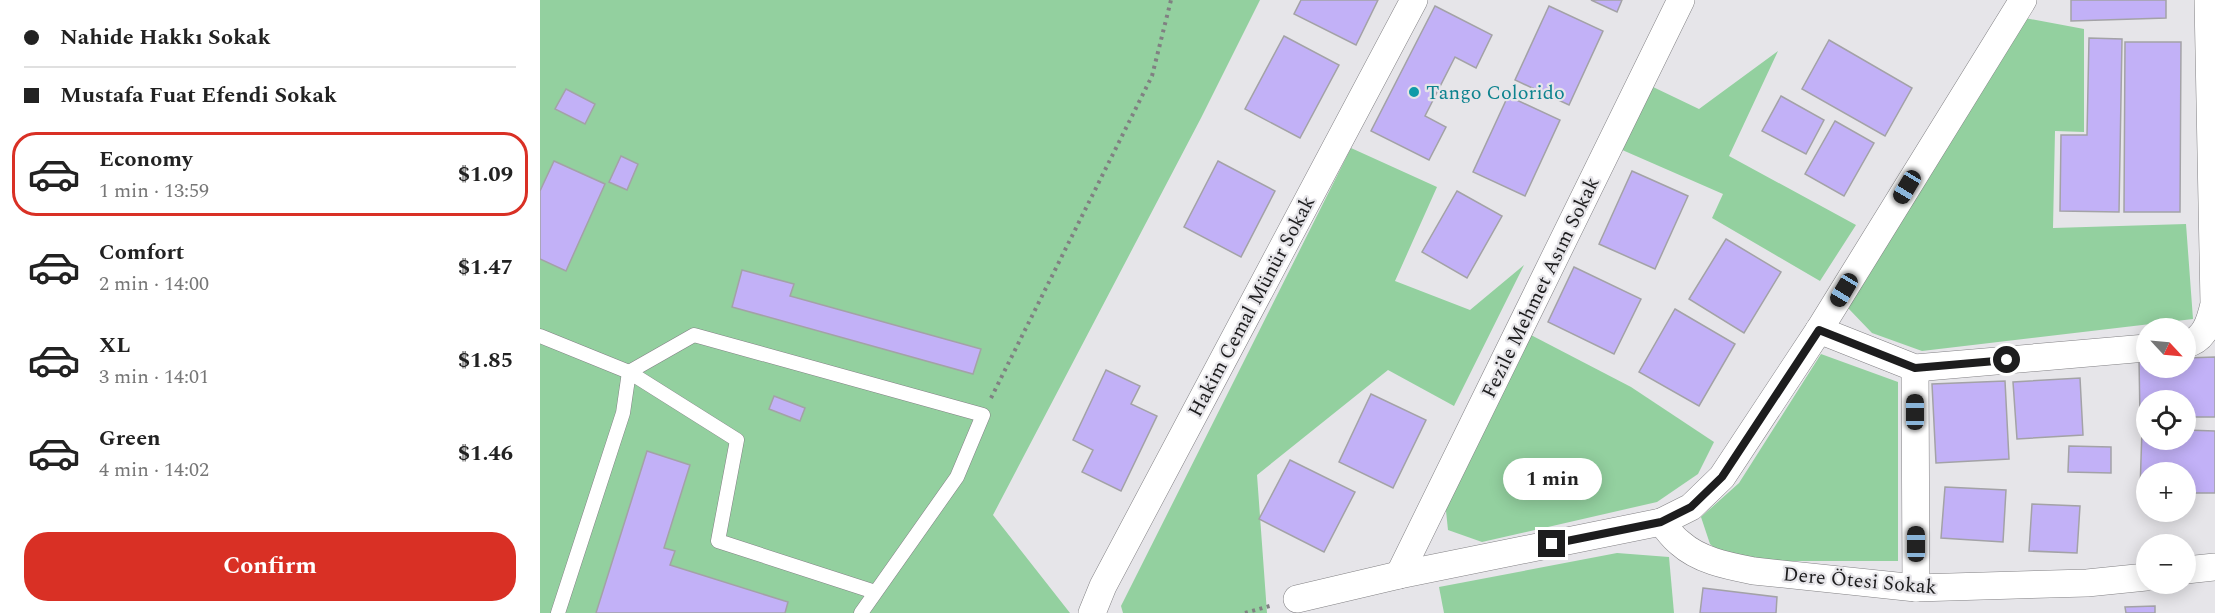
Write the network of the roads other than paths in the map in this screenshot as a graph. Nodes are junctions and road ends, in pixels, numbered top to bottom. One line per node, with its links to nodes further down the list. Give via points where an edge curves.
1 (1414, 0): 22 (street, Hakim Cemal Münür Sokak, via 1103,585)
2 (1681, 0): 15 (street, Fezile Mehmet Asım Sokak)
3 (2023, 0): 6 (street)
4 (2208, 0): 5 (street)
5 (2214, 288): 8 (street, via 2208,324)
6 (1819, 330): 10 (street); 12 (street, via 1722,477 1691,507)
7 (540, 336): 11 (lane)
8 (2196, 340)
9 (2136, 349): 10 (street)
10 (1915, 368): 17 (street)
11 (629, 372): 18 (lane, via 737,440 718,541); 18 (lane, via 694,335 982,415 957,477); 20 (lane, via 623,413)
12 (1661, 522): 15 (street); 17 (street, Dere Ötesi Sokak, via 1692,552 1731,567)
13 (2215, 567): 14 (street)
14 (2196, 569)
15 (1399, 575): 19 (street)
16 (2136, 578): 17 (street, Dere Ötesi Sokak, via 2097,583)
17 (1916, 588)
18 (875, 592): 21 (lane)
19 (1297, 599)
20 (558, 613)
21 (861, 613)
22 (1092, 613)

